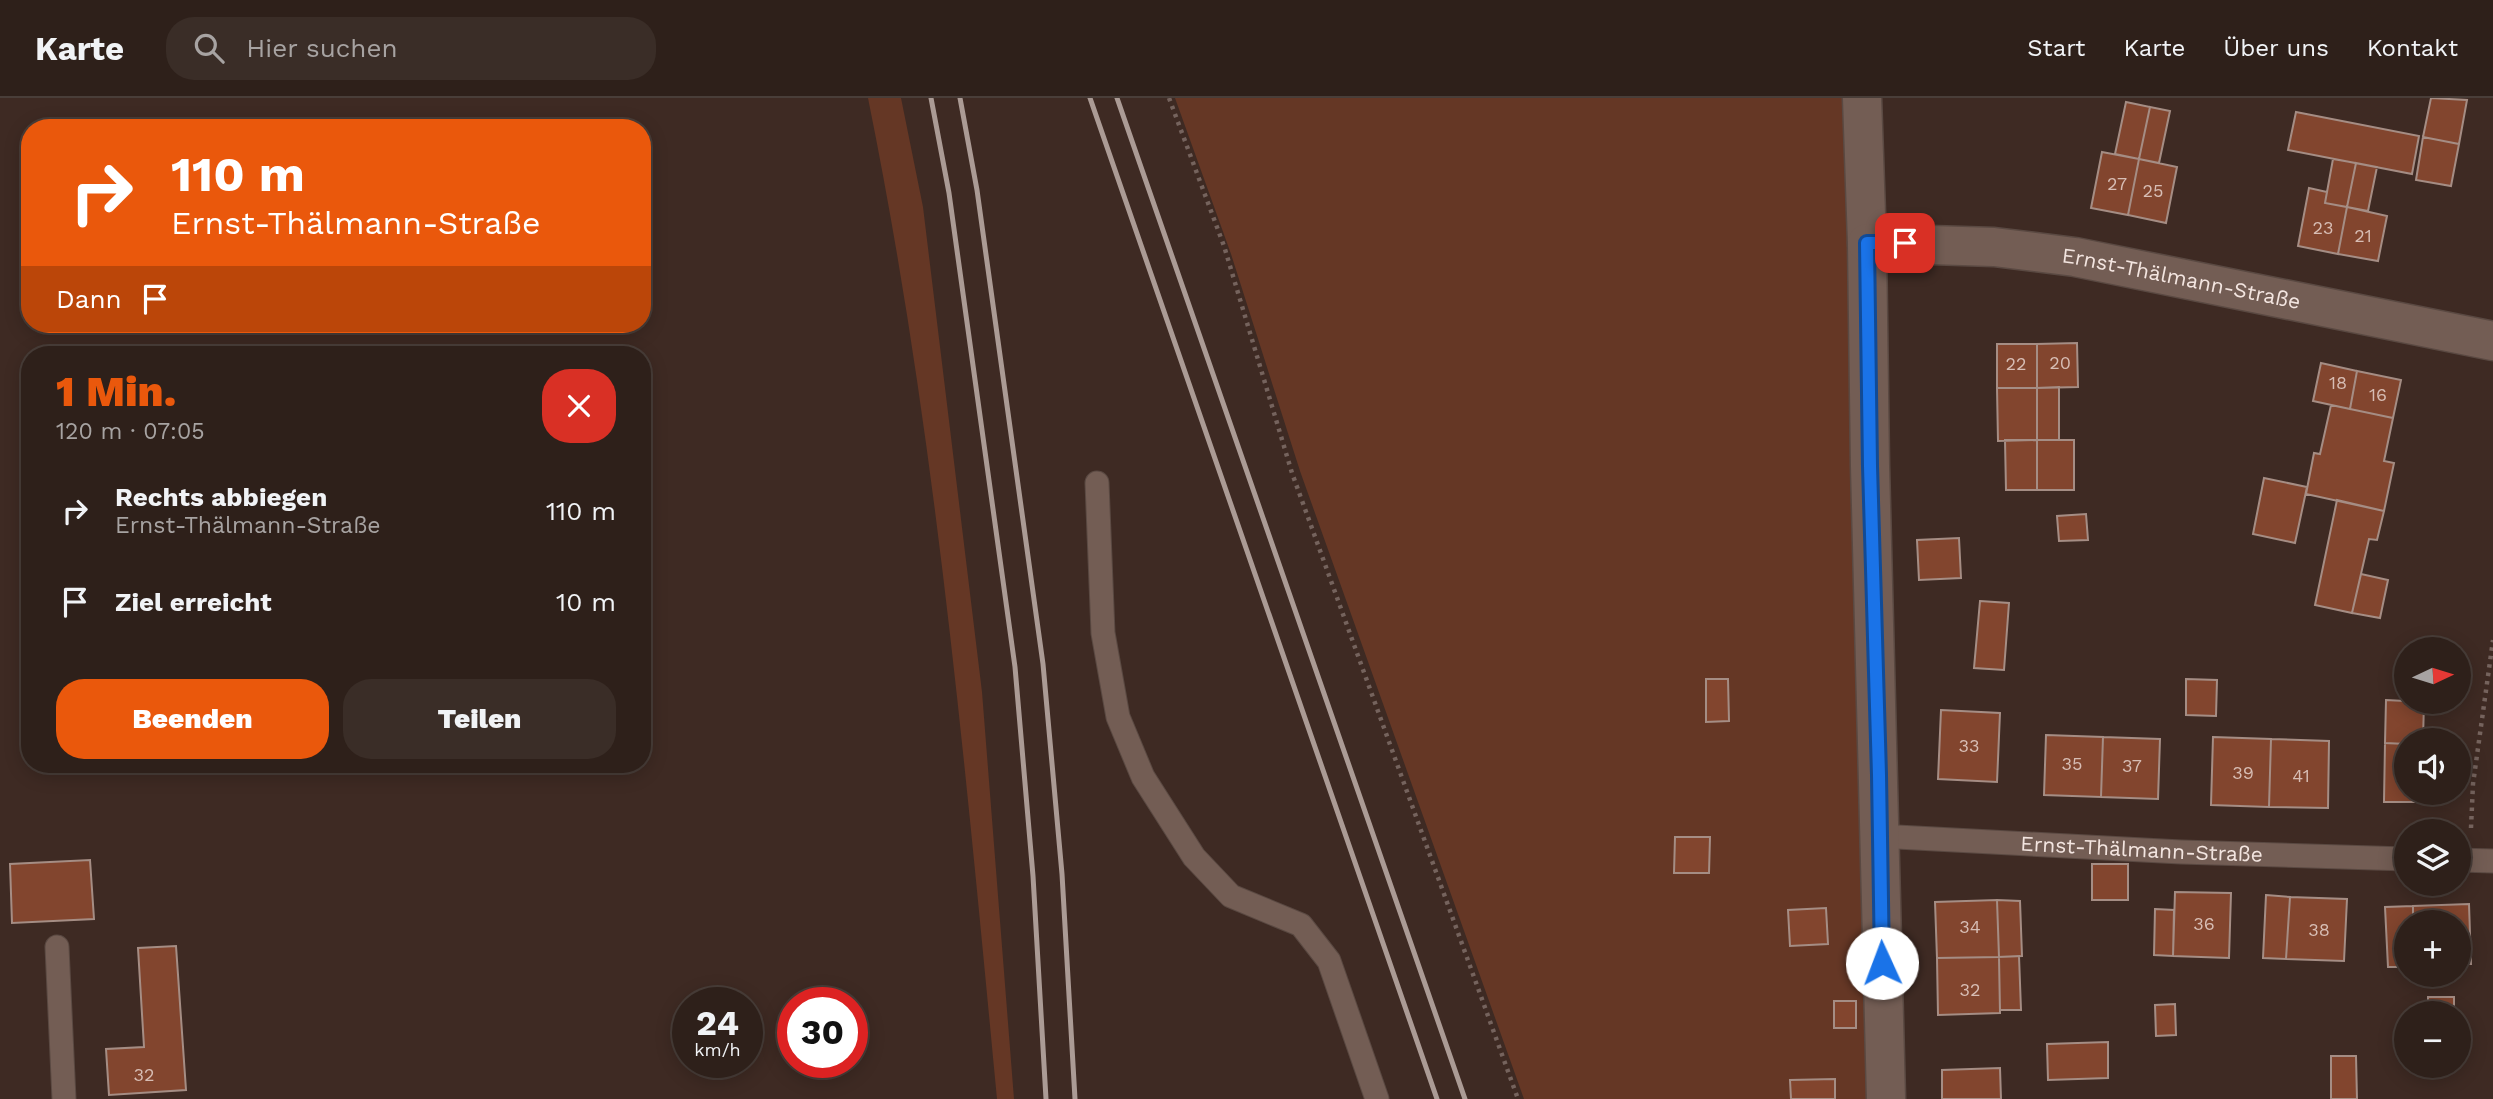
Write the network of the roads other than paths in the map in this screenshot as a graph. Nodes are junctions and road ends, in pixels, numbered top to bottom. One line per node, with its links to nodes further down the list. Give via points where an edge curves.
1 (1862, 98): 2 (street)
2 (1867, 243): 3 (street, Ernst-Thälmann-Straße, via 1994,247 2075,257); 5 (street)
3 (2493, 341)
4 (1097, 483): 11 (lane, via 1103,633 1118,717 1143,777 1194,857 1231,896 1301,925 1329,961)
5 (1878, 836): 6 (lane, Ernst-Thälmann-Straße); 12 (street)
6 (2394, 859)
7 (2471, 860): 8 (lane)
8 (2493, 861)
9 (57, 947): 10 (lane)
10 (64, 1099)
11 (1377, 1099)
12 (1886, 1099)

